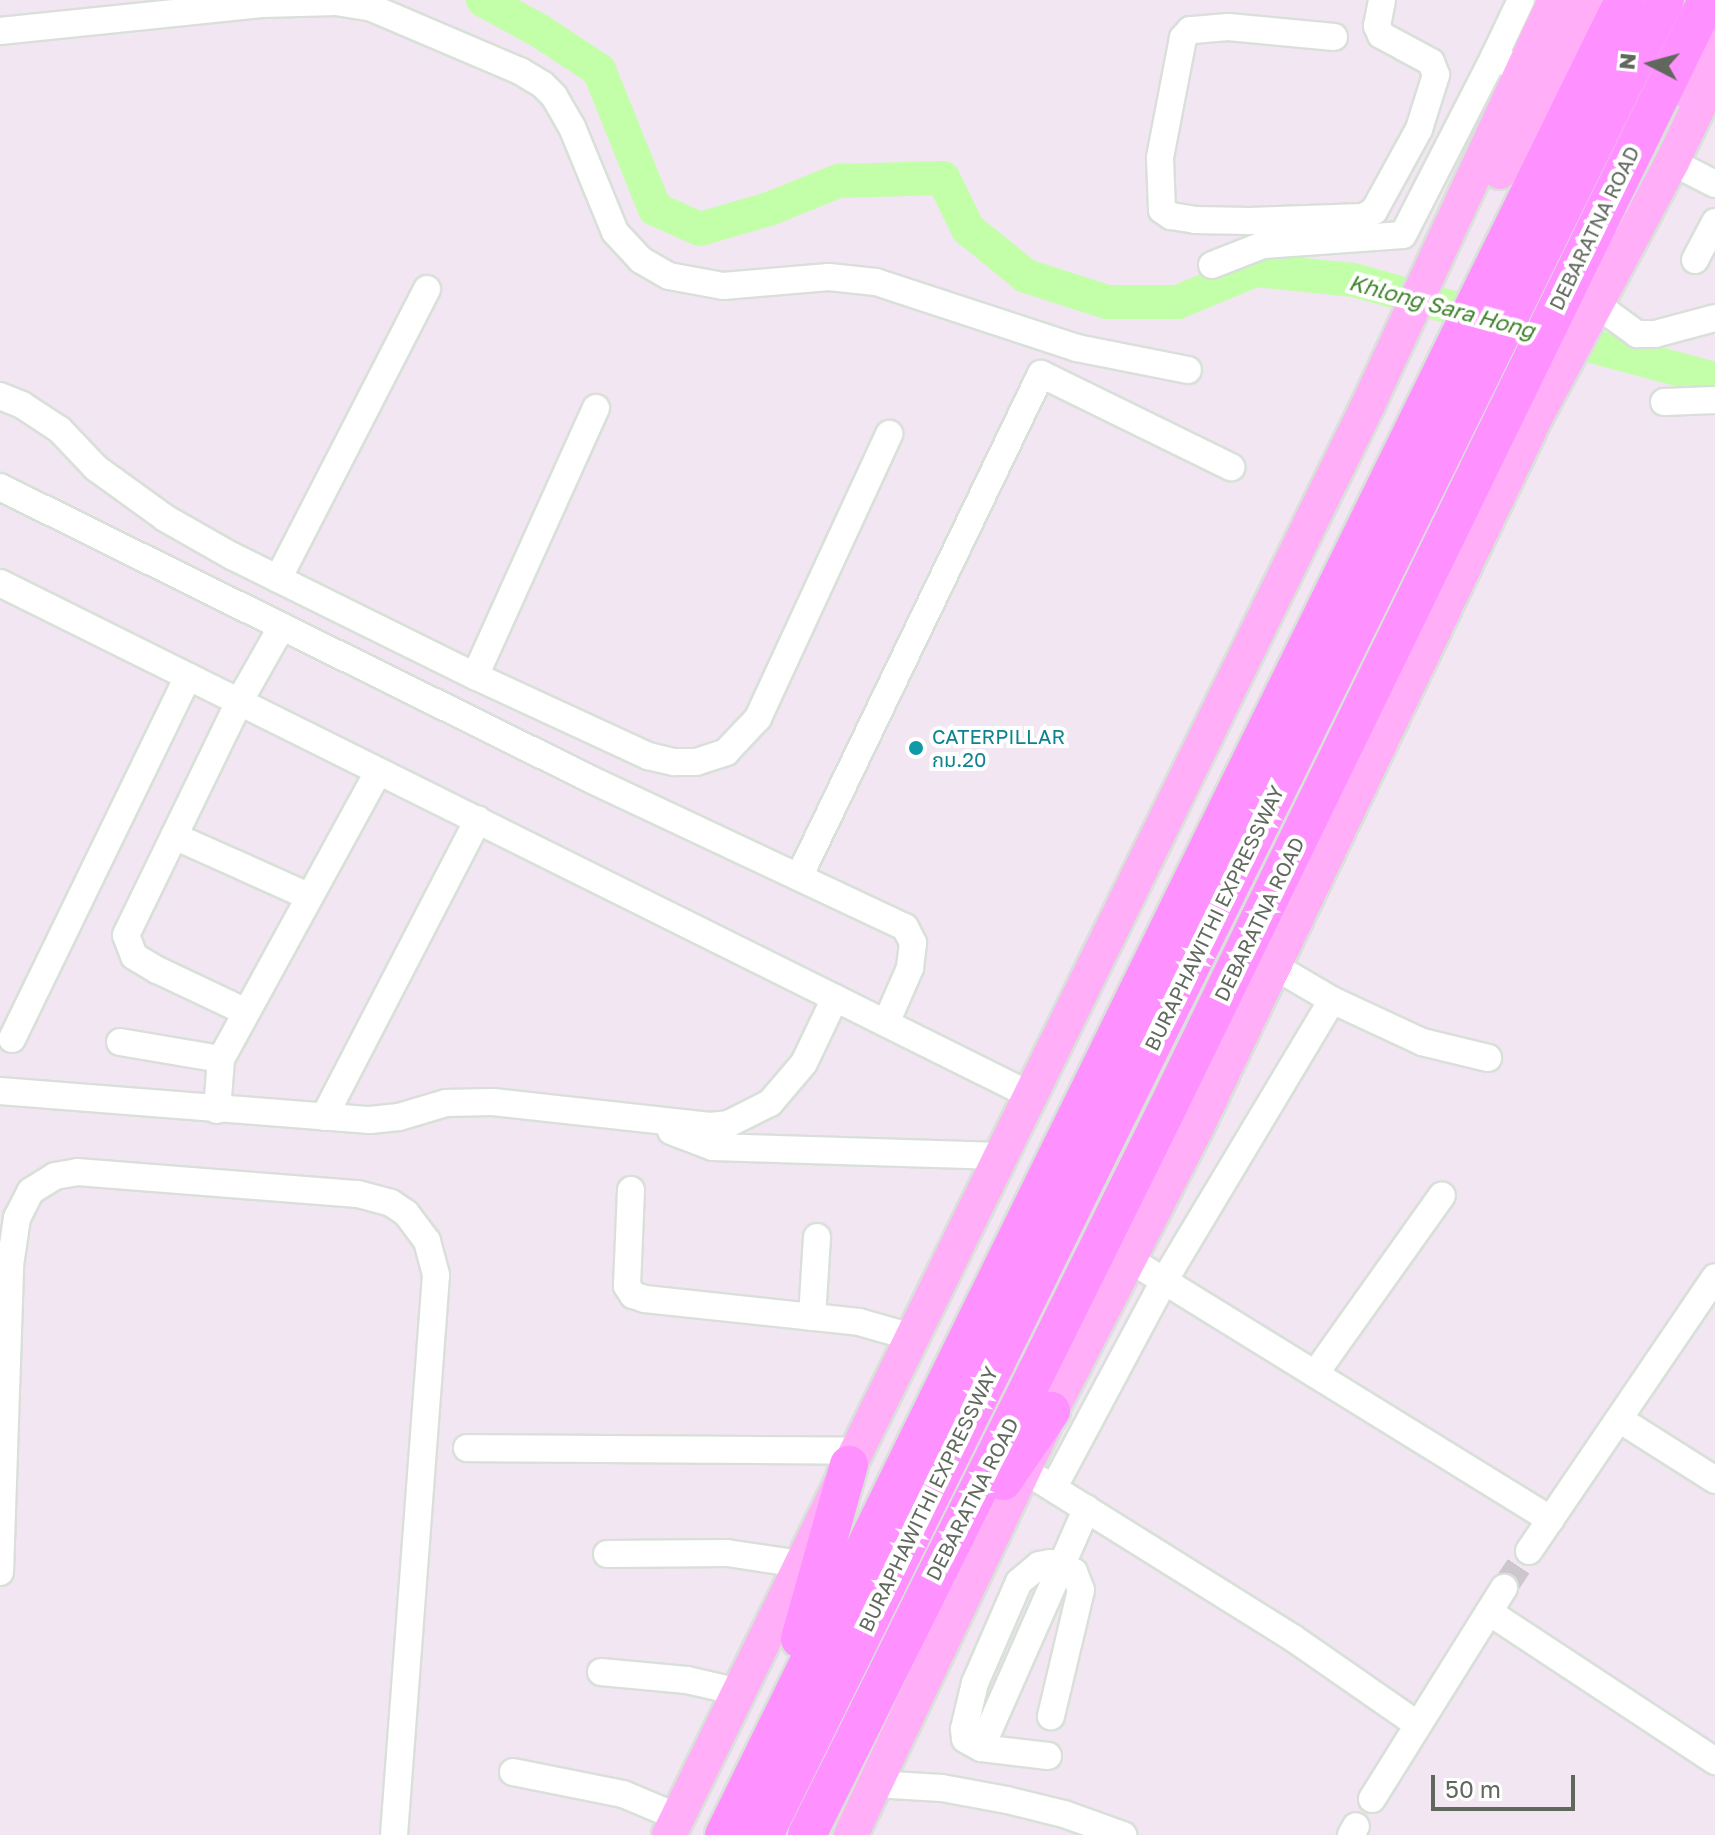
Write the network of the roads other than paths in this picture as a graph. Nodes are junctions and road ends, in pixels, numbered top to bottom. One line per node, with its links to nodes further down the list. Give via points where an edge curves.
1 (1382, 0): 11 (street, via 1377,26 1381,35 1431,62 1436,75 1419,129 1374,211 1363,217 1250,221 1195,220 1162,210 1160,158 1183,38 1190,30 1228,27)
2 (1521, 0): 12 (street)
3 (1555, 0): 12 (main road)
4 (1585, 0): 20 (main road)
5 (1600, 0): 20 (highway)
6 (1624, 0): 96 (highway, BURAPHAWITHI EXPRESSWAY)
7 (1665, 0): 97 (highway, BURAPHAWITHI EXPRESSWAY)
8 (1707, 0): 21 (highway, DEBARATNA ROAD)
9 (0, 31): 24 (street, via 262,4 336,2 372,8 542,84 572,127 615,232 641,260 669,276 723,286 829,277 876,282 1077,348)
10 (1715, 35): 14 (main road)
11 (1334, 37)
12 (1508, 63): 18 (street, via 1403,235 1263,245); 20 (main road)
13 (1715, 73): 14 (main road, DEBARATNA ROAD)
14 (1661, 164): 15 (street); 21 (main road)
15 (1715, 184)
16 (1715, 222): 17 (street)
17 (1695, 260)
18 (1212, 265)
19 (427, 289): 32 (street)
20 (1434, 303): 53 (main road, via 1368,405); 85 (highway)
21 (1581, 314): 22 (street, via 1637,334); 23 (highway, DEBARATNA ROAD)
22 (1715, 318)
23 (1549, 358): 43 (main road, DEBARATNA ROAD, via 1530,429); 82 (highway, DEBARATNA ROAD)
24 (1188, 370)
25 (0, 396): 32 (street, via 60,430 96,468 165,518)
26 (1715, 400): 27 (street)
27 (1664, 402)
28 (596, 408): 36 (street)
29 (889, 434): 36 (street, via 758,718 726,752 696,762 648,756)
30 (1231, 467): 41 (street, via 1041,374)
31 (0, 487): 34 (street)
32 (278, 579): 36 (street)
33 (0, 583): 35 (street)
34 (282, 626): 37 (street); 41 (street)
35 (188, 676): 37 (street); 48 (street)
36 (475, 676)
37 (239, 702): 38 (street); 40 (street)
38 (379, 771): 39 (street); 42 (street)
39 (478, 820): 44 (street); 55 (street)
40 (174, 836): 42 (street); 46 (street, via 126,935 134,956)
41 (799, 877): 47 (street, via 905,927 913,943 910,968)
42 (308, 896): 46 (street)
43 (1274, 966): 45 (street); 61 (main road, DEBARATNA ROAD)
44 (835, 998): 47 (street); 56 (street, via 804,1063 770,1103 719,1125)
45 (1332, 1000): 50 (street, via 1422,1042); 63 (street)
46 (246, 1012): 51 (street)
47 (886, 1023): 53 (street)
48 (12, 1039)
49 (120, 1042): 51 (street)
50 (1488, 1058)
51 (221, 1059): 54 (street)
52 (0, 1091): 54 (street)
53 (1030, 1095): 57 (main road)
54 (217, 1110): 55 (street)
55 (324, 1117): 56 (street, via 399,1117 467,1101)
56 (639, 1118): 57 (street, via 713,1147)
57 (1000, 1156): 65 (main road)
58 (631, 1190): 64 (street, via 627,1286 633,1295)
59 (1442, 1195): 66 (street)
60 (817, 1237): 64 (street)
61 (1127, 1258): 63 (street); 67 (main road, DEBARATNA ROAD)
62 (1715, 1277): 68 (street)
63 (1164, 1281): 66 (street); 73 (street)
64 (812, 1317): 65 (street, via 859,1322)
65 (912, 1337): 70 (main road)
66 (1315, 1374): 75 (street)
67 (1051, 1411): 71 (main road, DEBARATNA ROAD); 82 (highway)
68 (1619, 1419): 72 (street); 75 (street)
69 (467, 1448): 70 (street)
70 (852, 1458): 78 (main road); 85 (highway)
71 (1023, 1472): 73 (street); 92 (main road, DEBARATNA ROAD)
72 (1715, 1480)
73 (1054, 1487): 74 (street)
74 (1087, 1508): 79 (street); 88 (street, via 1293,1638)
75 (1551, 1520): 76 (street)
76 (1529, 1551)
77 (607, 1554): 78 (street, via 727,1553)
78 (801, 1564): 86 (main road)
79 (1062, 1565): 87 (street, via 1074,1572 1081,1590); 89 (street, via 1039,1565 1019,1582 966,1710 965,1739 981,1748)
80 (0, 1572): 95 (street, via 10,1265 17,1218 31,1191 55,1176 77,1172 358,1194 406,1213 427,1241 436,1275)
81 (1504, 1588): 83 (street)
82 (919, 1604): 98 (highway, DEBARATNA ROAD)
83 (1489, 1612): 88 (street); 90 (street)
84 (601, 1672): 86 (street, via 687,1680)
85 (790, 1677): 94 (highway)
86 (739, 1692): 94 (main road)
87 (1051, 1716)
88 (1418, 1725): 93 (street)
89 (1048, 1756)
90 (1715, 1761)
91 (513, 1772): 94 (street, via 623,1794)
92 (874, 1784): 99 (main road, DEBARATNA ROAD); 100 (street, via 942,1788 1007,1800)
93 (1372, 1799)
94 (685, 1829)
95 (394, 1835)
96 (724, 1835)
97 (764, 1835)
98 (807, 1835)
99 (851, 1835)
100 (1123, 1835)

